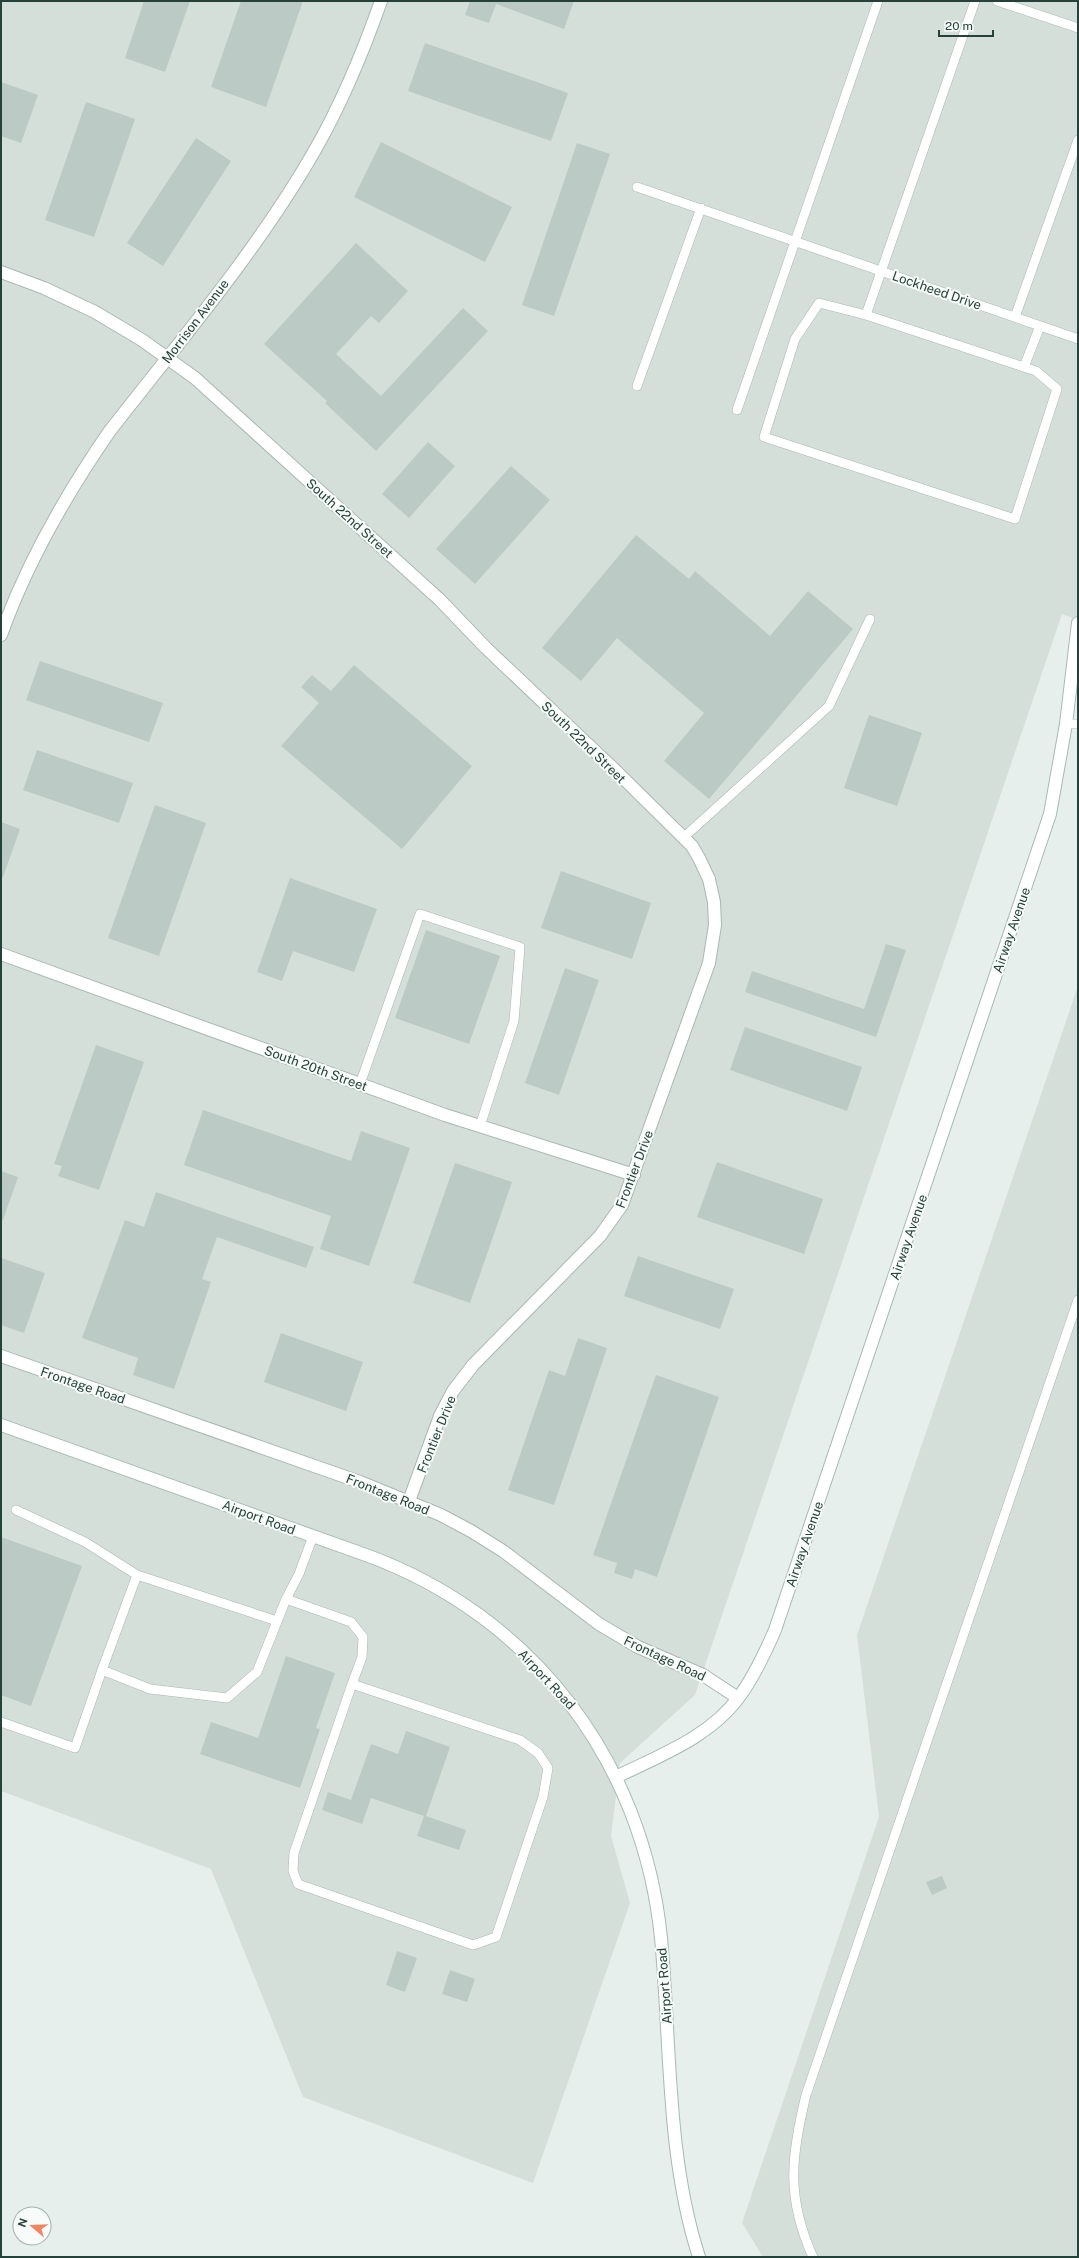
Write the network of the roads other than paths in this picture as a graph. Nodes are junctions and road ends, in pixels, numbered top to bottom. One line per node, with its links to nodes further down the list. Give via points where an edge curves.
1 (381, 1): 16 (street, Morrison Avenue, via 347,88 300,175 254,244)
2 (878, 1): 9 (lane)
3 (975, 1): 10 (lane)
4 (997, 1): 5 (lane)
5 (1078, 28)
6 (1078, 140): 13 (lane)
7 (637, 187): 8 (lane, Lockheed Drive)
8 (702, 208): 9 (lane, Lockheed Drive); 18 (lane)
9 (796, 240): 10 (lane, Lockheed Drive); 19 (lane)
10 (881, 270): 12 (lane); 13 (lane, Lockheed Drive)
11 (1, 272): 16 (street, South 22nd Street, via 44,288 95,312)
12 (866, 315): 17 (lane); 17 (lane, via 819,303 795,338 764,437 1015,519 1057,389 1036,371)
13 (1015, 317): 14 (lane, Lockheed Drive)
14 (1040, 326): 15 (lane, Lockheed Drive); 17 (lane)
15 (1078, 339)
16 (167, 358): 22 (street, Morrison Avenue, via 109,432 66,498 32,560); 24 (street, South 22nd Street, via 195,378 440,600 486,648)
17 (1024, 367)
18 (637, 386)
19 (737, 410)
20 (870, 619): 25 (lane, via 829,706)
21 (1078, 623): 23 (street, Airway Avenue)
22 (1, 635)
23 (1072, 724): 41 (street, Airway Avenue, via 1050,814 789,1590 766,1652)
24 (662, 816): 25 (street, Frontier Drive)
25 (683, 838): 29 (street, Frontier Drive, via 699,858 708,879 714,902 713,944)
26 (1, 954): 27 (street, South 20th Street)
27 (360, 1084): 28 (street, South 20th Street); 28 (lane, via 420,914 520,947 514,1021)
28 (480, 1126): 29 (street, South 20th Street)
29 (634, 1175): 33 (street, Frontier Drive, via 619,1212 600,1236 473,1365 453,1391 440,1416)
30 (1078, 1300): 45 (lane, via 806,2095 796,2136 793,2184 801,2230)
31 (2, 1359): 33 (street, Frontage Road)
32 (1, 1425): 35 (street, Airport Road)
33 (409, 1501): 41 (street, Frontage Road, via 454,1521 487,1541 585,1615 612,1632 649,1652 703,1675)
34 (16, 1510): 36 (lane, via 85,1542)
35 (313, 1536): 37 (lane, via 299,1574); 43 (street, Airport Road, via 413,1575 453,1597 492,1625 533,1661 562,1692 584,1721)
36 (137, 1575): 38 (lane); 39 (lane)
37 (286, 1599): 38 (lane); 40 (lane, via 351,1622 362,1637 362,1657)
38 (277, 1621): 39 (lane, via 257,1672 227,1698 150,1689)
39 (102, 1670): 42 (lane, via 75,1748)
40 (352, 1684): 40 (lane, via 294,1853 292,1871 298,1884 473,1945 496,1937 543,1797 548,1768 538,1753 520,1740)
41 (738, 1698): 43 (street, Airway Avenue, via 718,1720 700,1733)
42 (1, 1722)
43 (616, 1777): 44 (street, Airport Road, via 640,1835 655,1892 661,1936 680,2175 690,2228)
44 (699, 2257)
45 (813, 2257)

